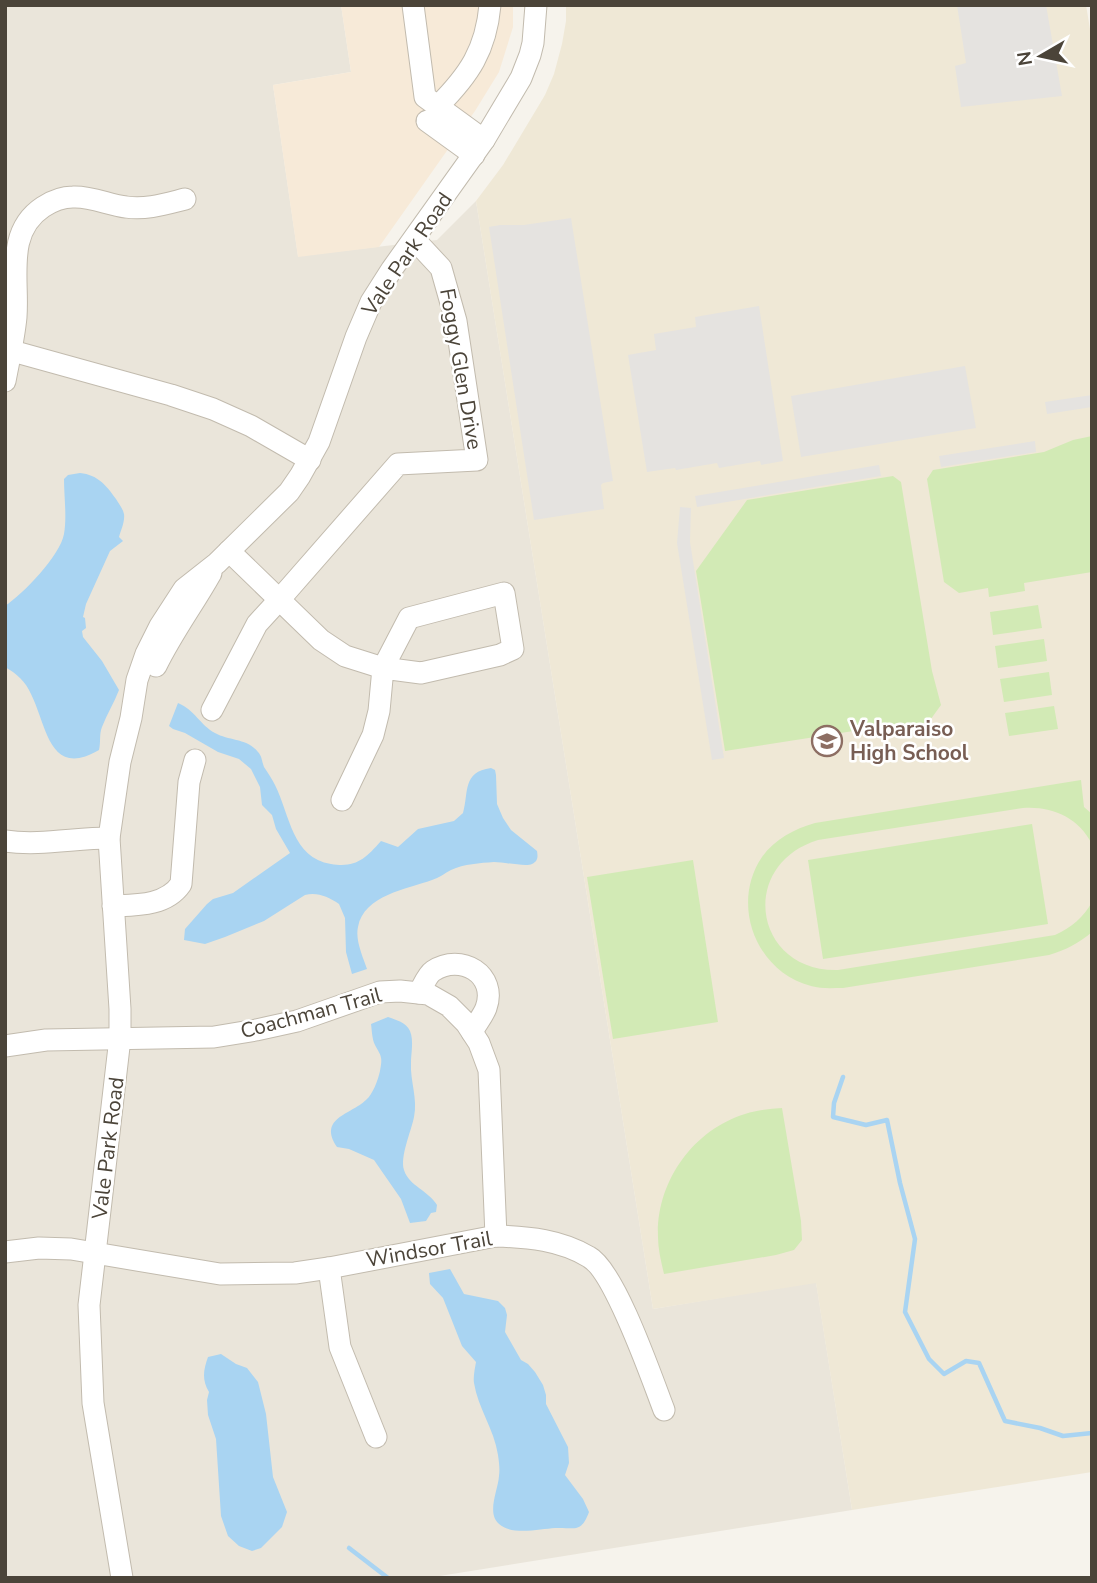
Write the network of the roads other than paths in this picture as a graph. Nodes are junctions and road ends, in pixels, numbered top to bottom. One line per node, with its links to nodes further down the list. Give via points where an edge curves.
1 (413, 5): 4 (street, via 425,97)
2 (489, 5): 4 (street, via 486,34 477,57)
3 (536, 5): 5 (street, Vale Park Road, via 527,66)
4 (433, 114): 5 (street)
5 (479, 148): 7 (street, Vale Park Road)
6 (185, 200): 8 (street, via 138,208 75,197 40,209 17,244 16,319)
7 (414, 239): 10 (street, Vale Park Road, via 363,318); 12 (street, Foggy Glen Drive, via 441,268 456,321 477,460 398,464)
8 (8, 350): 9 (street); 10 (street, via 214,409)
9 (5, 381)
10 (310, 460): 11 (street, Vale Park Road, via 289,492)
11 (223, 557): 12 (street); 17 (street, Vale Park Road, via 167,644 131,718)
12 (279, 600): 13 (street, via 337,651); 14 (street, Foggy Glen Drive, via 257,624)
13 (383, 668): 13 (street, via 409,618 504,593 513,649 421,673); 16 (street, via 373,735)
14 (212, 709)
15 (195, 760): 19 (street, via 188,782 181,884 154,902)
16 (342, 800)
17 (109, 838): 18 (street); 19 (street, Vale Park Road)
18 (5, 841)
19 (113, 906): 22 (street, Vale Park Road)
20 (419, 993): 21 (street, Coachman Trail, via 449,1006); 21 (street, via 431,971 464,964 475,969 488,992 486,1007); 22 (street, Coachman Trail, via 380,992 297,1021 214,1037)
21 (472, 1032): 24 (street, Coachman Trail, via 489,1070)
22 (120, 1038): 23 (street, Coachman Trail); 26 (street, Vale Park Road)
23 (5, 1046)
24 (496, 1236): 27 (street, Windsor Trail); 28 (street, Windsor Trail, via 558,1242 592,1258 613,1286)
25 (5, 1252): 26 (street, Windsor Trail, via 54,1248)
26 (95, 1254): 27 (street, Windsor Trail, via 220,1273); 30 (street, Vale Park Road, via 89,1305 93,1403)
27 (329, 1268): 29 (street, via 340,1347)
28 (664, 1410)
29 (376, 1437)
30 (122, 1578)

